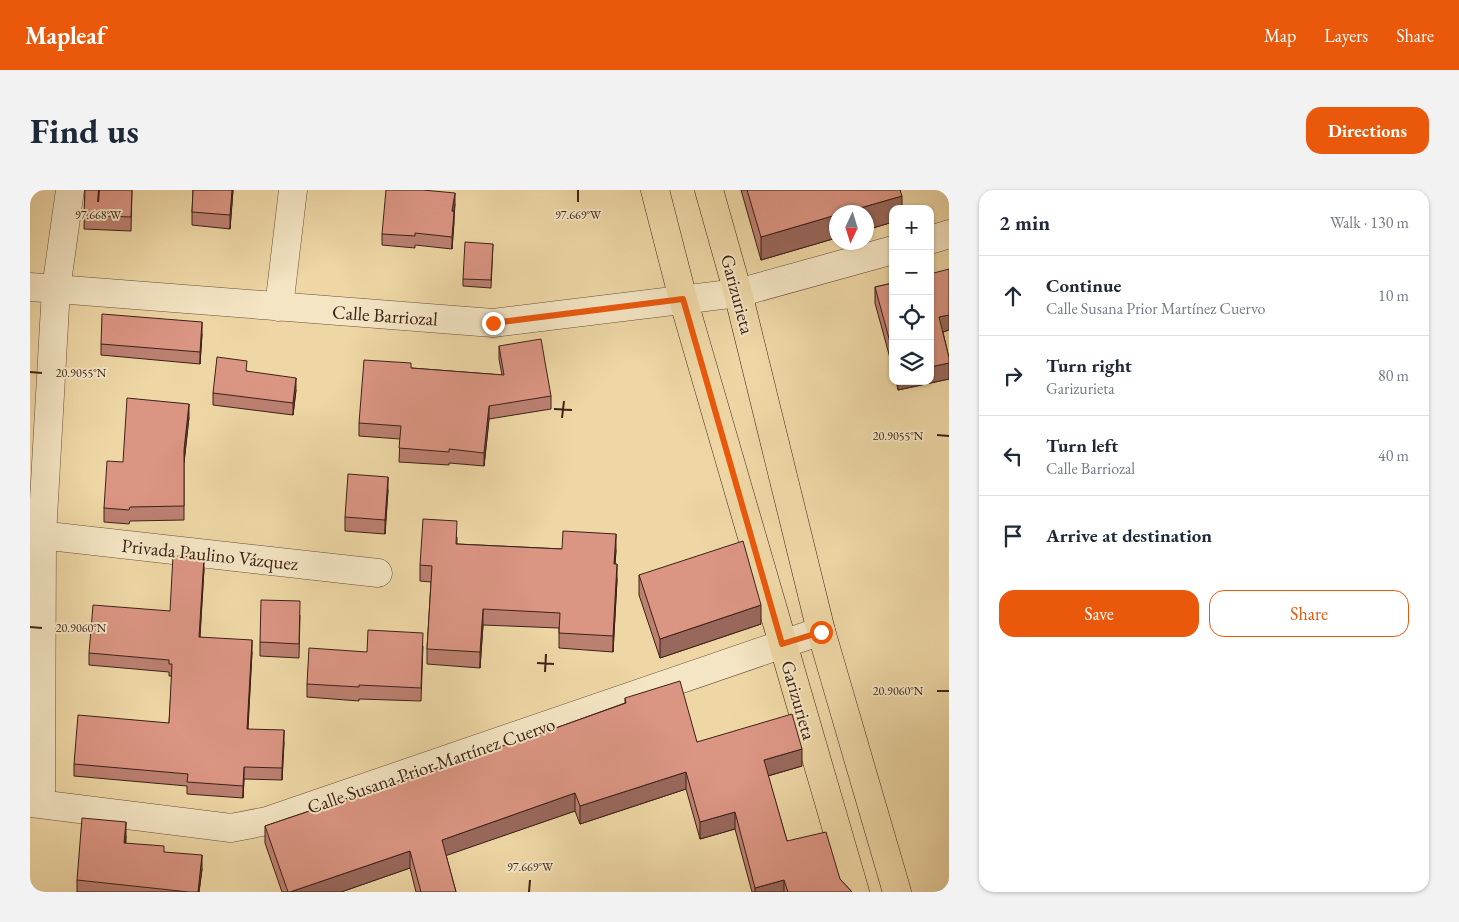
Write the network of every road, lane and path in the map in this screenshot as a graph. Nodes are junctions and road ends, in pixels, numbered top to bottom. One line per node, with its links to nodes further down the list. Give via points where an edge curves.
1 (70, 190): 8 (street)
2 (294, 190): 11 (street)
3 (654, 190): 10 (main road, Garizurieta)
4 (709, 190): 9 (main road, Garizurieta)
5 (949, 234): 6 (street)
6 (934, 239)
7 (889, 251): 9 (street, Calle Barriozal)
8 (43, 288): 11 (street, Calle Barriozal); 12 (street)
9 (738, 293): 10 (street, Calle Barriozal); 14 (main road, Garizurieta)
10 (683, 299): 11 (street, Calle Barriozal, via 493,323); 15 (main road, Garizurieta)
11 (279, 307)
12 (36, 534): 13 (street, Privada Paulino Vázquez); 16 (street)
13 (378, 573)
14 (821, 632): 15 (street, Calle Susana Prior Martínez Cuervo); 18 (main road, Garizurieta)
15 (782, 644): 16 (street, Calle Susana Prior Martínez Cuervo, via 267,821 231,828); 17 (main road, Garizurieta)
16 (35, 803)
17 (855, 892)
18 (897, 892)

